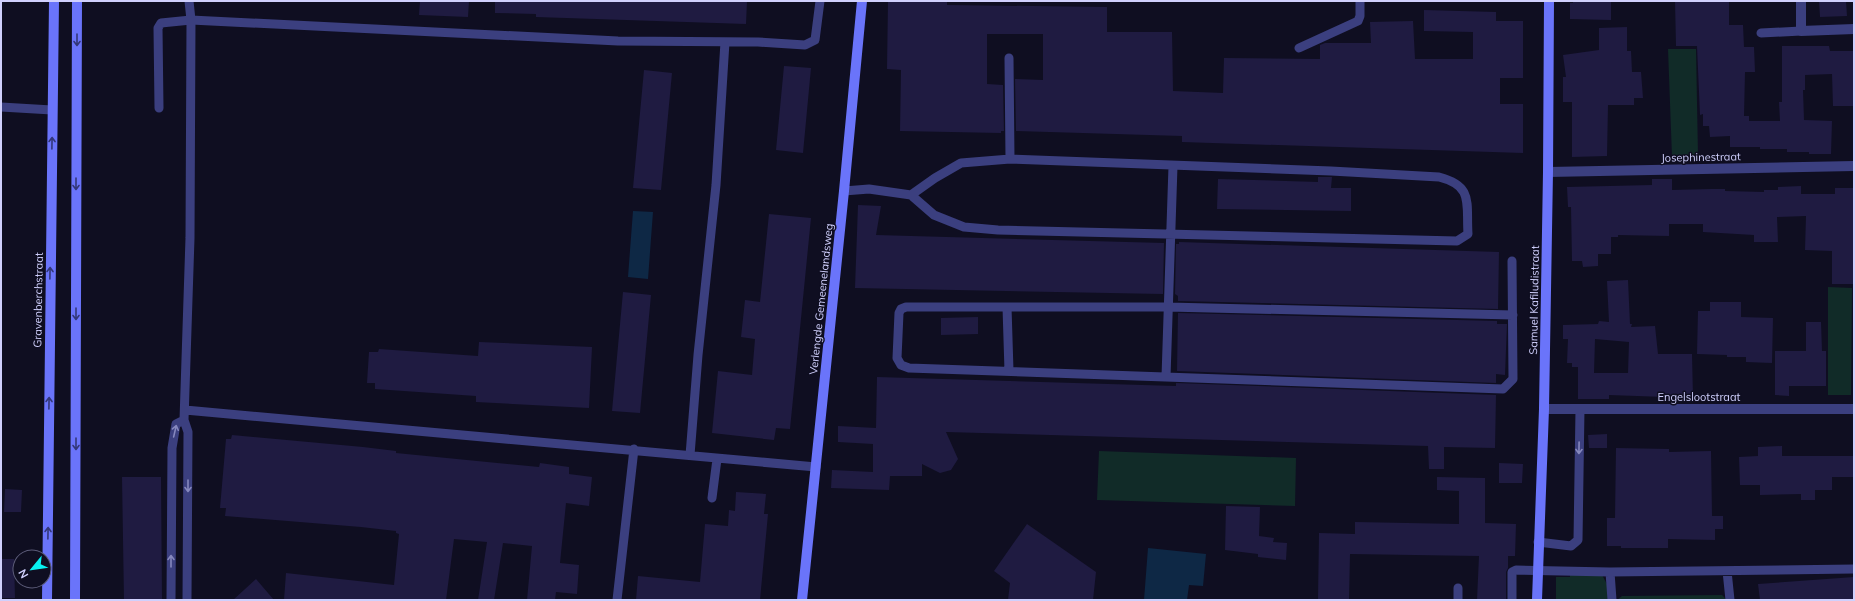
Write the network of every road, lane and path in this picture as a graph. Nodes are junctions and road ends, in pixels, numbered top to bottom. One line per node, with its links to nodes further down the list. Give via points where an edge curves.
1 (54, 1): 18 (street, Gravenberchstraat)
2 (77, 1): 48 (street, one-way to 48)
3 (189, 1): 9 (lane)
4 (820, 1): 13 (lane, via 815,40 805,45)
5 (862, 1): 23 (street, Verlengde Gemeenelandsweg)
6 (1360, 1): 14 (lane, via 1358,20)
7 (1549, 1): 22 (street, Samuel Kafiludistraat)
8 (1802, 1): 11 (street)
9 (191, 20): 13 (lane, via 618,41); 17 (lane, via 161,23 158,28); 35 (lane, via 190,238)
10 (1854, 29): 11 (street)
11 (1801, 31): 12 (lane)
12 (1761, 33)
13 (725, 42): 37 (lane, via 716,185)
14 (1299, 48)
15 (1009, 58): 19 (lane)
16 (1, 107): 18 (lane)
17 (159, 108)
18 (52, 110): 47 (street, Gravenberchstraat, one-way to 18)
19 (1010, 159): 20 (lane); 24 (lane, via 961,163)
20 (1173, 166): 25 (lane); 25 (lane, via 1439,177 1452,180 1465,192 1468,234 1457,241)
21 (1854, 166): 22 (street, Josephinestraat)
22 (1548, 172): 33 (street, Samuel Kafiludistraat)
23 (844, 191): 24 (lane, via 869,190); 39 (street, Verlengde Gemeenelandsweg)
24 (911, 195): 25 (lane, via 934,214 964,227)
25 (1170, 234): 28 (lane)
26 (1512, 261): 29 (lane)
27 (1008, 307): 28 (lane); 30 (lane); 30 (lane, via 904,307 899,313 896,354 898,362 905,367)
28 (1168, 307): 29 (lane); 31 (lane)
29 (1513, 315): 31 (lane, via 1514,379 1503,389)
30 (1009, 371): 31 (lane)
31 (1166, 377)
32 (1854, 408): 34 (street, Engelslootstraat)
33 (1544, 409): 34 (street, Engelslootstraat); 41 (street, Samuel Kafiludistraat)
34 (1580, 409): 41 (lane, one-way to 41, via 1578,540 1571,546)
35 (185, 415): 36 (lane); 49 (lane, one-way to 35, via 172,448 176,424); 50 (lane, one-way to 50, via 188,432)
36 (634, 449): 37 (lane); 51 (lane)
37 (690, 455): 38 (lane)
38 (717, 458): 39 (lane); 40 (lane)
39 (816, 467): 52 (street, Verlengde Gemeenelandsweg)
40 (712, 498)
41 (1538, 542): 43 (street, Samuel Kafiludistraat)
42 (1854, 569): 44 (lane)
43 (1536, 570): 45 (lane); 54 (lane, via 1514,570); 55 (street, Samuel Kafiludistraat)
44 (1727, 571): 45 (lane); 57 (lane)
45 (1610, 572): 56 (lane)
46 (1458, 588): 53 (lane)
47 (47, 600)
48 (75, 600)
49 (170, 600)
50 (187, 600)
51 (617, 600)
52 (802, 600)
53 (1458, 600)
54 (1512, 600)
55 (1537, 600)
56 (1612, 600)
57 (1730, 600)

